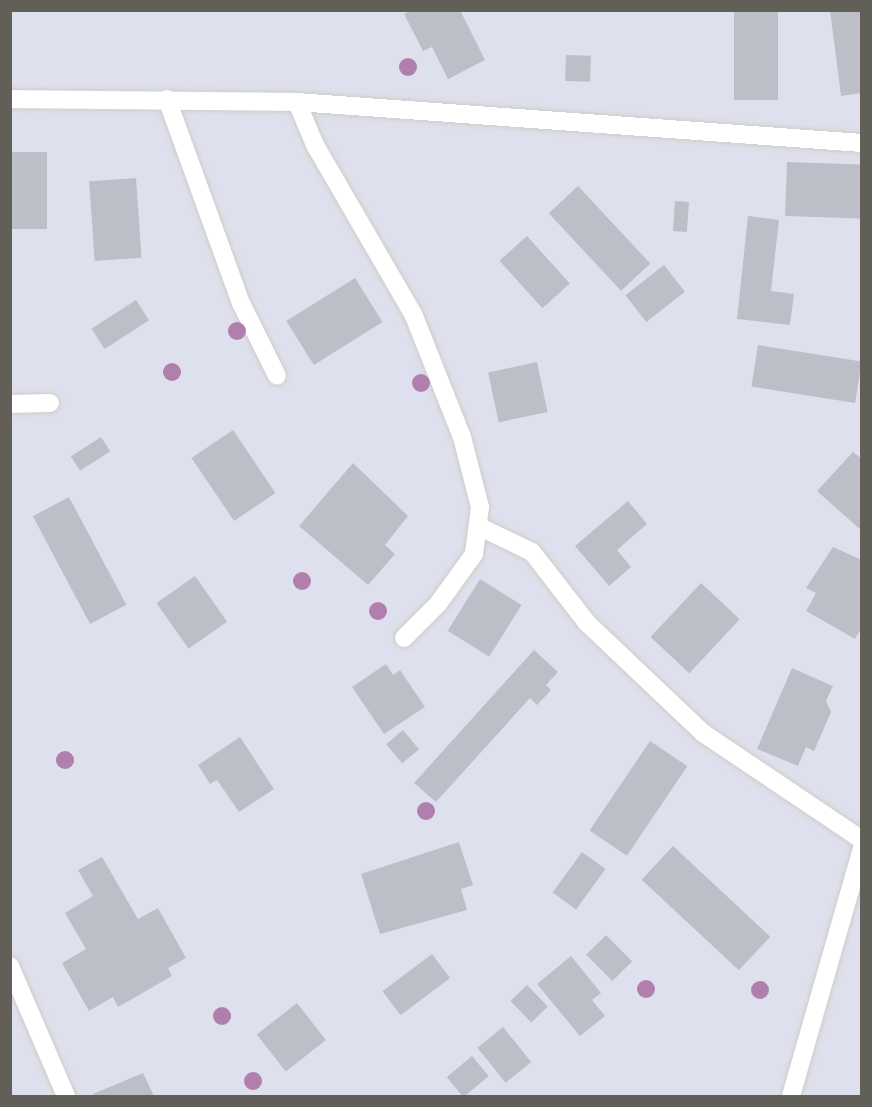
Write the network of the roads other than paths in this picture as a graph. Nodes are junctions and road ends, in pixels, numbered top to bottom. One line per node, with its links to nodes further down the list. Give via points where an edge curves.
1 (10, 99): 2 (street)
2 (167, 99): 3 (street); 5 (street, via 236,292)
3 (297, 102): 4 (street); 8 (street, via 315,145 414,316 462,437 480,507)
4 (861, 143)
5 (278, 376)
6 (50, 403): 7 (street)
7 (10, 404)
8 (478, 526): 9 (street, via 474,554); 10 (street, via 532,552 586,623 703,733)
9 (404, 638)
10 (861, 840)
11 (861, 849): 14 (street)
12 (10, 966): 13 (street)
13 (66, 1096)
14 (791, 1096)

